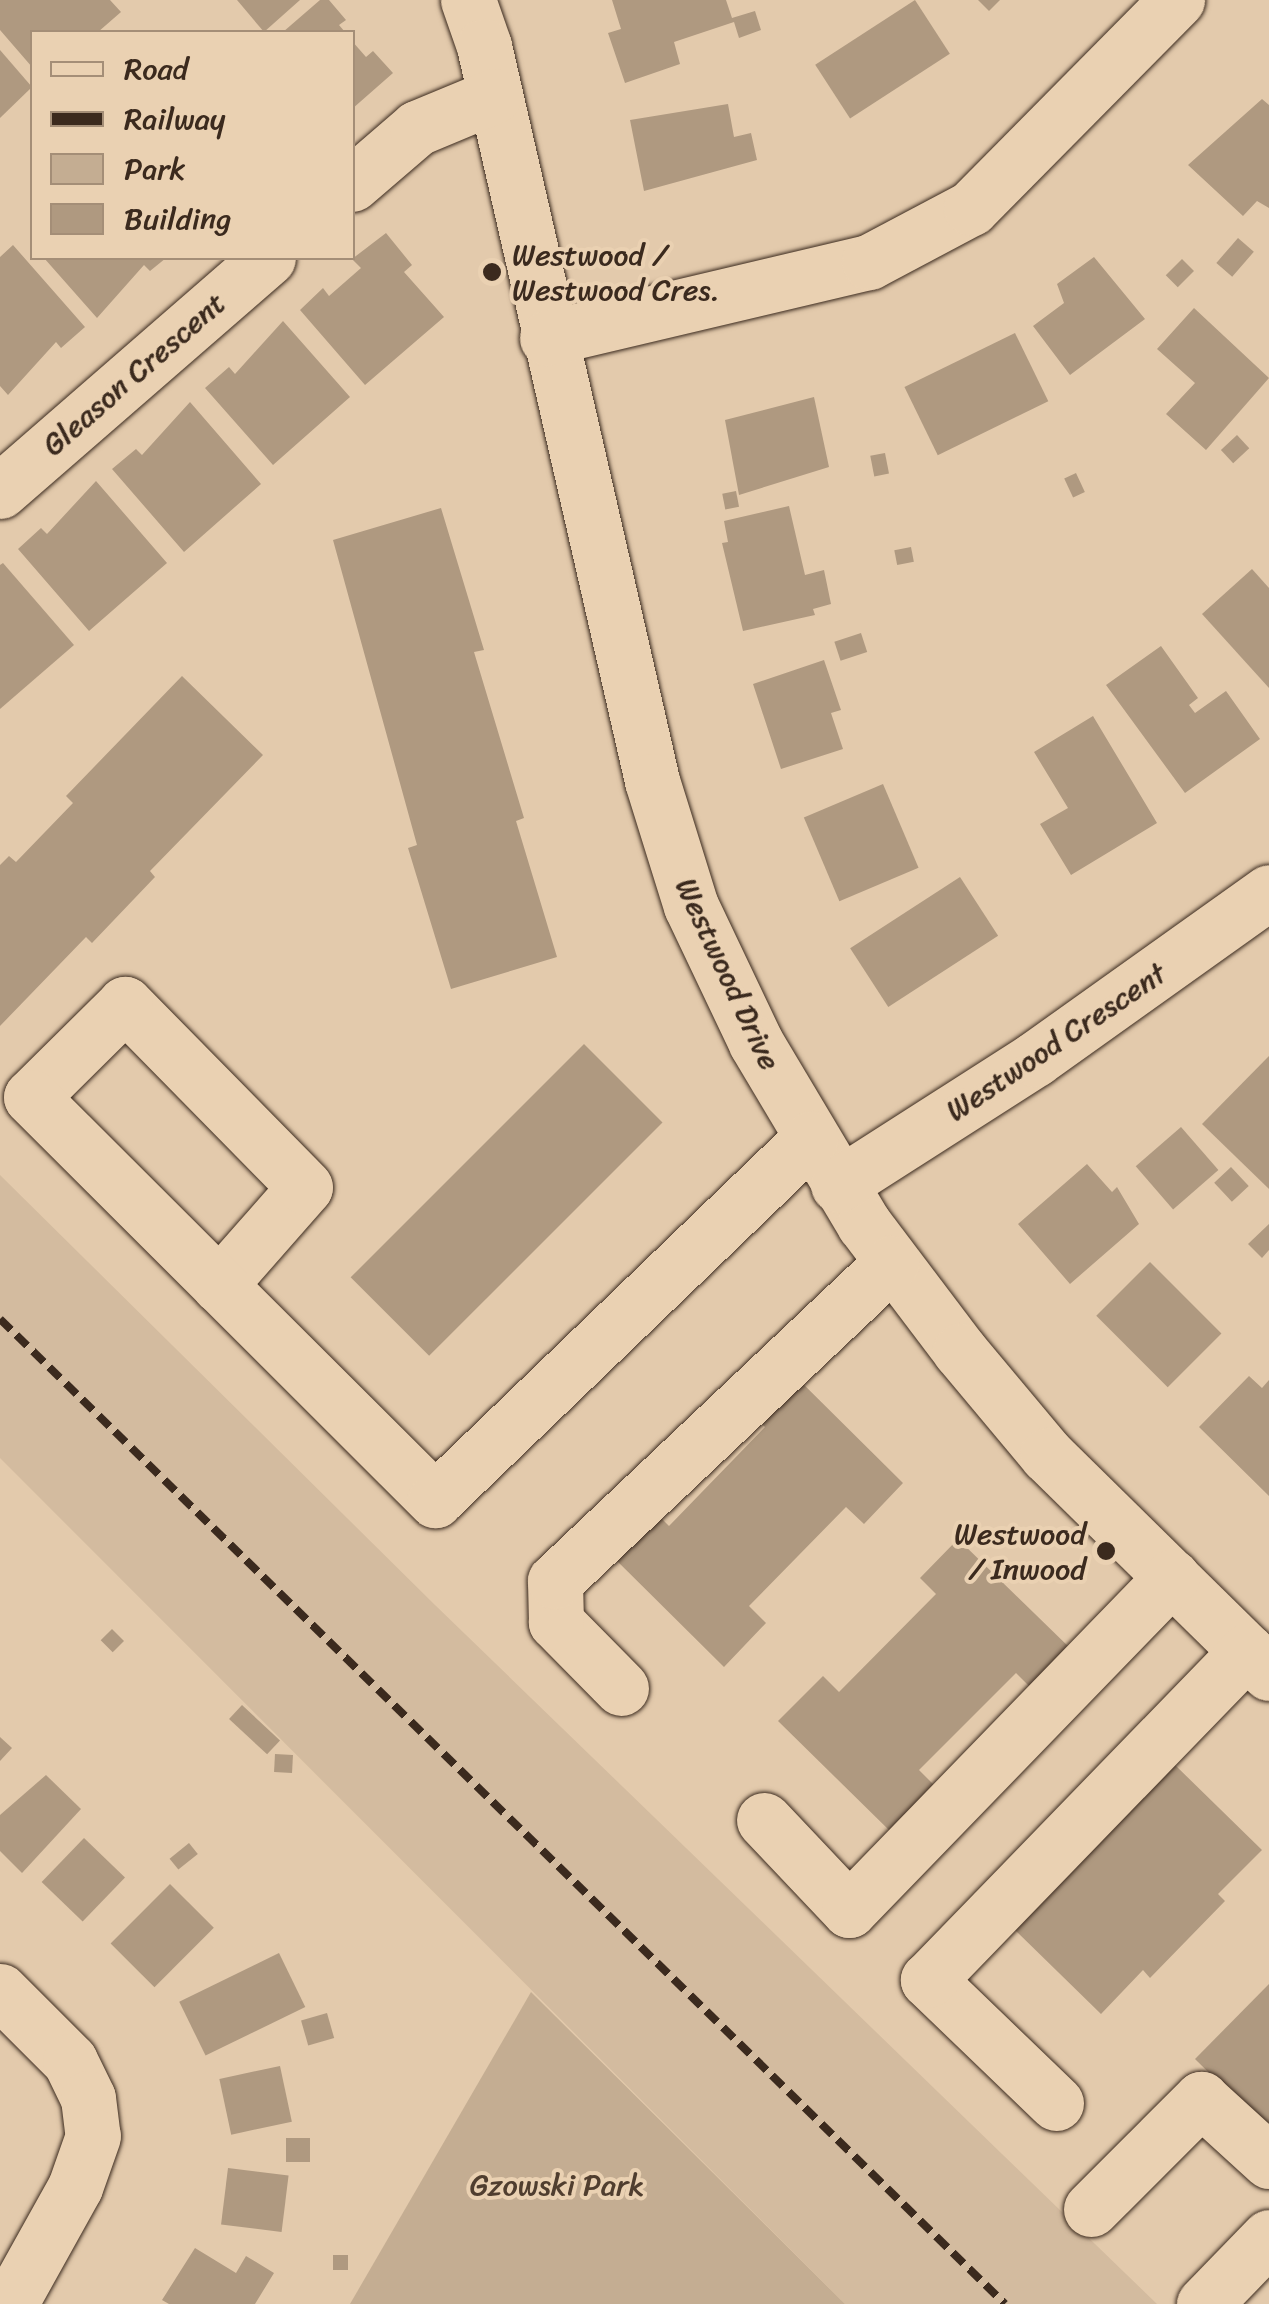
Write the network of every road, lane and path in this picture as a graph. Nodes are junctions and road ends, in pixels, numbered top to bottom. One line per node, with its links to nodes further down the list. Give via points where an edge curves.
1 (468, 0): 3 (street, Westwood Drive)
2 (1177, 0): 6 (street, via 972,208 869,262)
3 (494, 96): 4 (street, via 417,128); 6 (street, Westwood Drive)
4 (355, 181)
5 (266, 260): 7 (street, Gleason Crescent)
6 (547, 338): 9 (street, Westwood Drive, via 652,782 691,906)
7 (0, 491)
8 (1269, 892): 10 (street, Westwood Crescent, via 1036,1059)
9 (810, 1138): 10 (street, Westwood Drive); 12 (street, via 435,1500)
10 (838, 1185): 11 (street, Westwood Drive)
11 (891, 1263): 13 (street, Westwood Drive, via 1047,1455); 15 (street, via 555,1581 556,1622)
12 (219, 1284): 12 (street, via 31,1097 125,1004 306,1187)
13 (1172, 1577): 14 (street, Westwood Drive); 16 (street, via 849,1910)
14 (1258, 1662): 18 (street, via 928,1980)
15 (621, 1688)
16 (764, 1820)
17 (0, 1991): 22 (street, via 70,2061 88,2098 93,2136 75,2187)
18 (1056, 2103)
19 (1269, 2162): 20 (street, via 1201,2099)
20 (1090, 2209)
21 (1269, 2236): 23 (street)
22 (10, 2304)
23 (1204, 2304)

